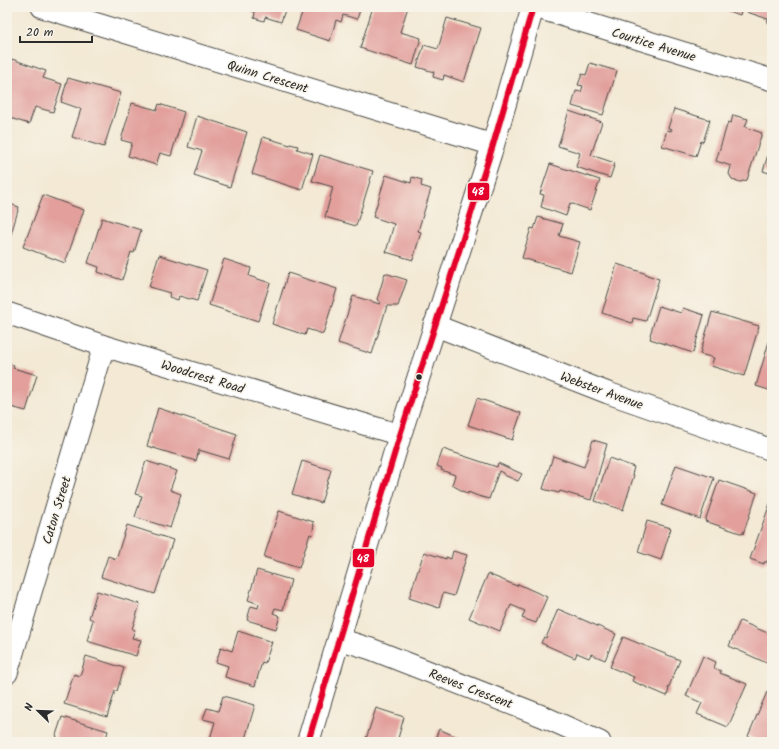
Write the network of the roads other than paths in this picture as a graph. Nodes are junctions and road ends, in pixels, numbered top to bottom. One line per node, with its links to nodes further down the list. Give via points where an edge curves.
1 (42, 7): 4 (street, Quinn Crescent)
2 (534, 7): 3 (street, Courtice Avenue); 4 (street)
3 (772, 80)
4 (493, 145): 6 (street)
5 (7, 313): 7 (street, Woodcrest Road)
6 (434, 325): 8 (street); 9 (street, Webster Avenue, via 608,392)
7 (104, 346): 8 (street, Woodcrest Road); 11 (street, Caton Street)
8 (400, 435): 10 (street)
9 (772, 450)
10 (339, 639): 12 (street); 13 (street, Reeves Crescent, via 542,716)
11 (7, 674)
12 (308, 742)
13 (600, 742)

